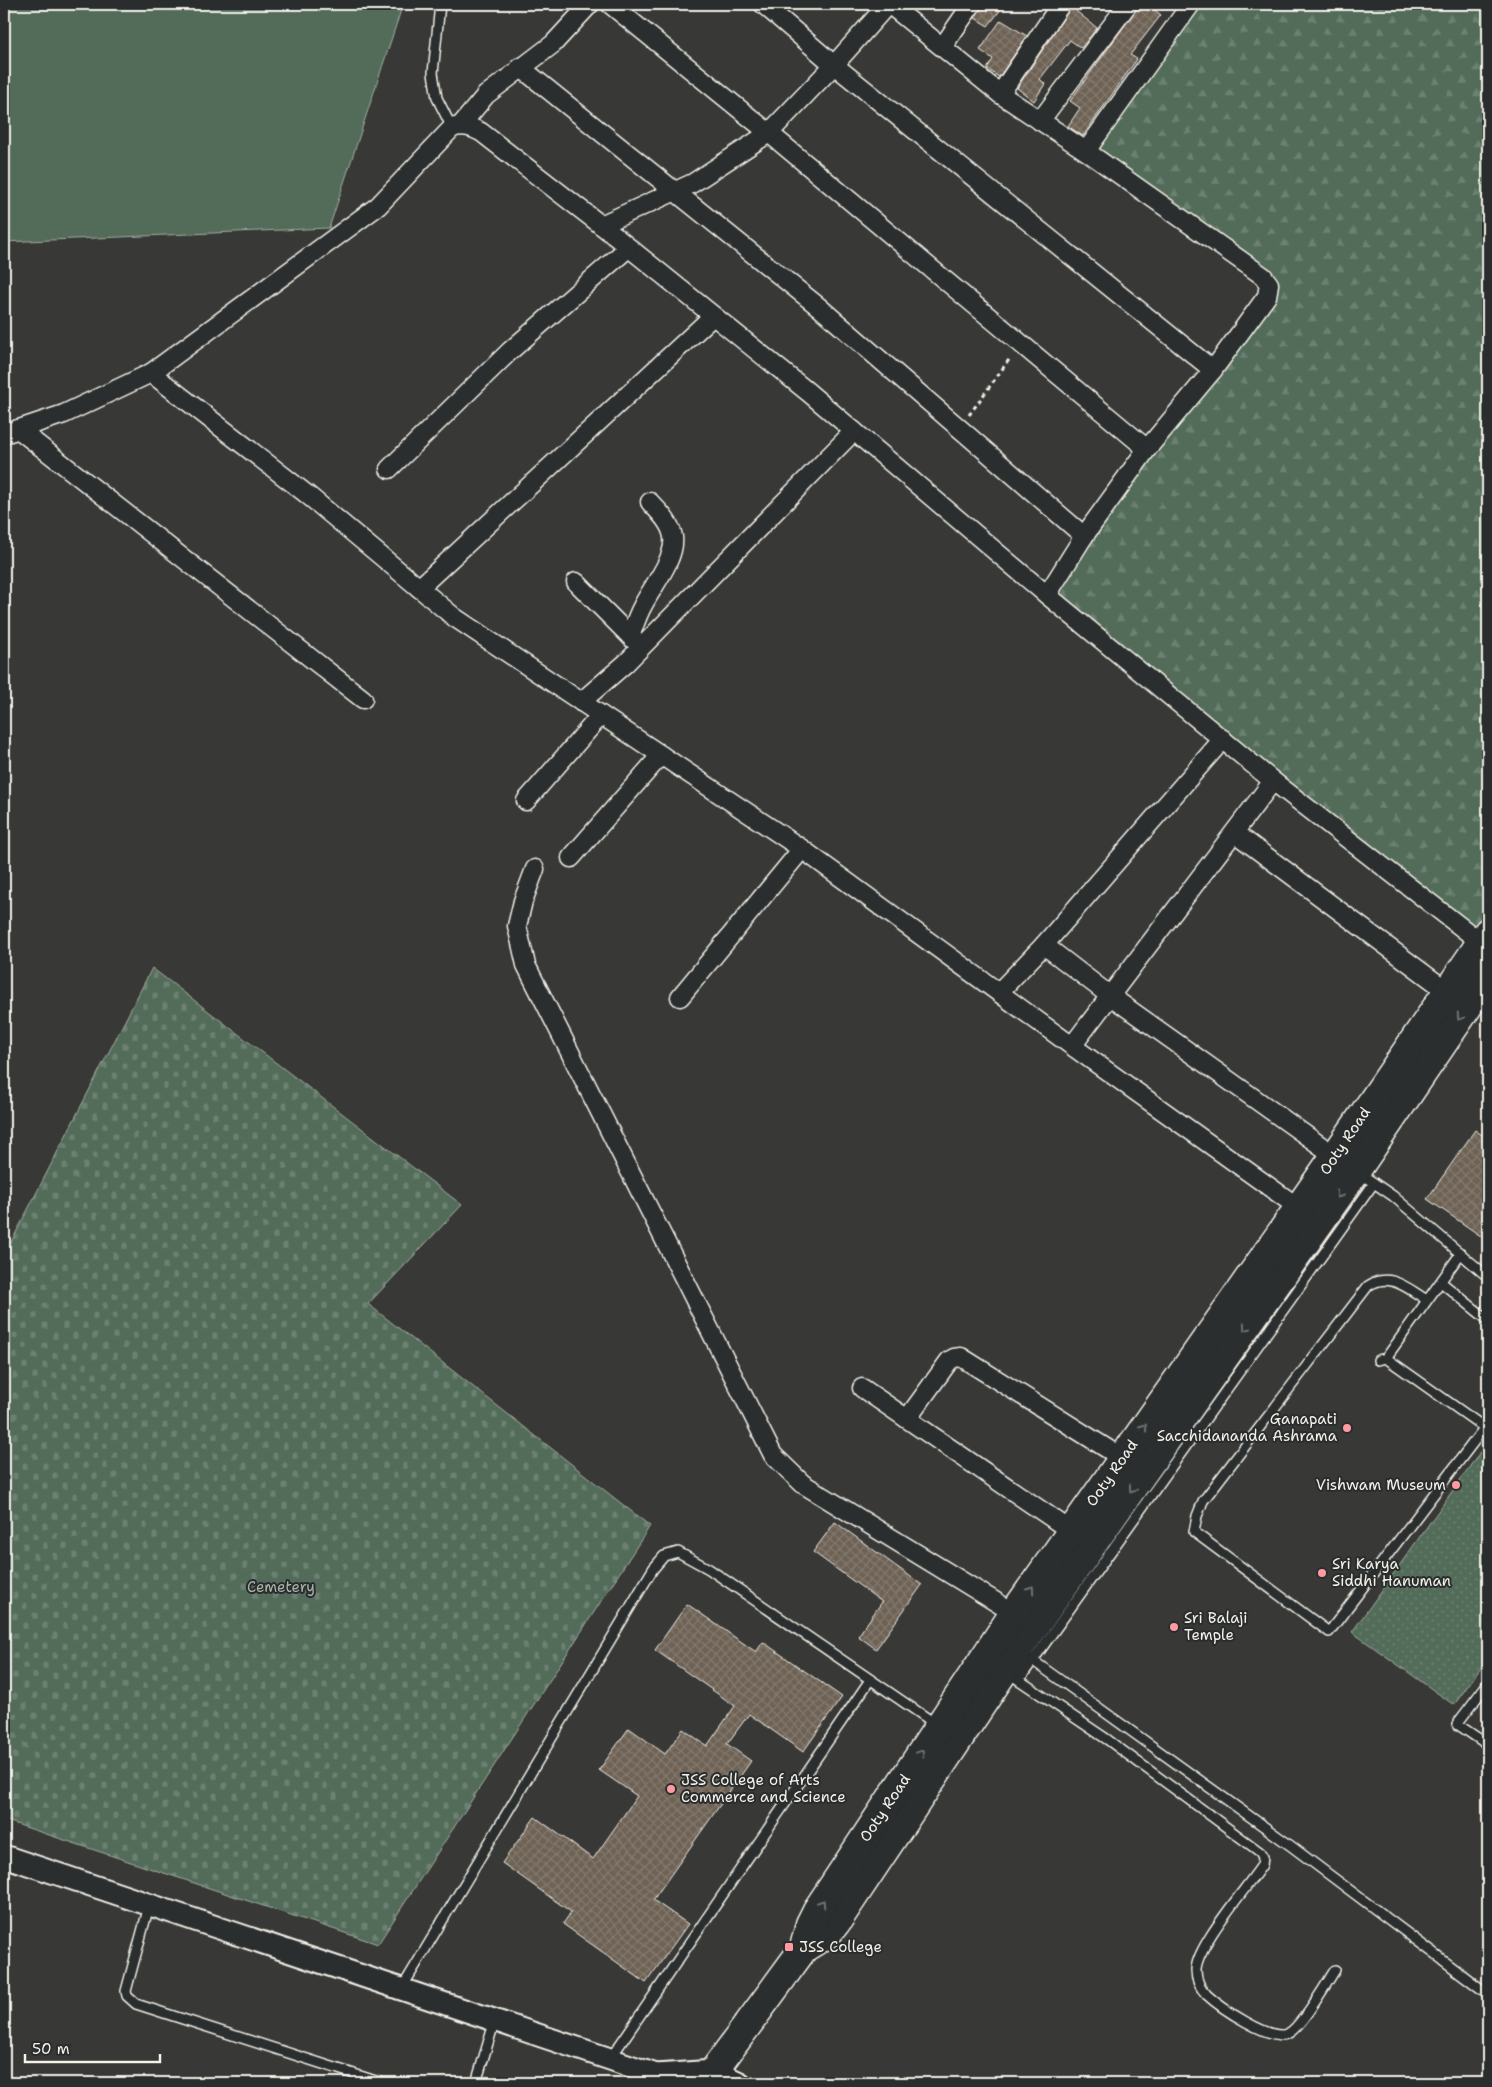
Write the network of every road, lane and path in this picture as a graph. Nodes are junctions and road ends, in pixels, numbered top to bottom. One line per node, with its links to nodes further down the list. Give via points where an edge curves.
1 (440, 4): 15 (lane, via 432,73 437,98)
2 (590, 4): 12 (street, via 553,44)
3 (610, 4): 16 (street)
4 (763, 4): 11 (street)
5 (889, 4): 10 (street); 11 (street)
6 (972, 4): 10 (street)
7 (1061, 4): 13 (street)
8 (1128, 4): 14 (street)
9 (1192, 4): 17 (street)
10 (943, 46): 13 (street)
11 (834, 65): 16 (street); 23 (street)
12 (520, 67): 15 (street, via 486,95); 18 (street)
13 (1000, 94): 14 (street)
14 (1040, 121): 17 (street)
15 (456, 127): 19 (street, via 482,132); 24 (street, via 378,206)
16 (769, 133): 18 (street, via 693,183); 22 (street)
17 (1086, 151): 23 (street, via 1263,276 1269,284 1267,296)
18 (674, 191): 19 (street); 25 (street, via 819,307)
19 (601, 225): 20 (street)
20 (628, 248): 21 (street); 29 (street, via 510,351)
21 (713, 316): 26 (street); 33 (street)
22 (1021, 343): 25 (path); 28 (street)
23 (1213, 370): 28 (street)
24 (151, 373): 27 (street, via 64,414); 33 (street, via 309,496)
25 (958, 429): 31 (street)
26 (854, 431): 34 (street); 35 (street)
27 (11, 432): 36 (street)
28 (1147, 449): 31 (street)
29 (389, 469)
30 (650, 502): 35 (street, via 669,525 673,547 641,608)
31 (1084, 536): 34 (street)
32 (576, 582): 35 (street)
33 (419, 588): 37 (street, via 454,617)
34 (1047, 595): 39 (street)
35 (636, 642): 37 (street, via 626,663)
36 (363, 699)
37 (582, 702): 38 (street)
38 (601, 715): 40 (street); 42 (street)
39 (1223, 739): 41 (street); 48 (street)
40 (661, 756): 44 (street); 45 (street)
41 (1273, 781): 43 (street); 47 (street)
42 (526, 801)
43 (1235, 833): 50 (street); 52 (street)
44 (802, 848): 51 (street); 53 (street)
45 (571, 858)
46 (535, 869): 67 (street, via 517,926 526,965 773,1455 803,1484)
47 (1486, 941): 50 (main road, Ooty Road)
48 (1044, 944): 51 (street); 52 (street)
49 (1488, 977): 55 (main road, Ooty Road, one-way to 55)
50 (1448, 991): 55 (main road, Ooty Road)
51 (999, 992): 54 (street)
52 (1110, 995): 54 (street); 55 (street)
53 (680, 997)
54 (1072, 1046): 56 (street)
55 (1355, 1170): 56 (main road, Ooty Road); 57 (lane, via 1393,1196); 68 (main road, Ooty Road)
56 (1299, 1208): 65 (main road, Ooty Road, one-way to 56)
57 (1461, 1253): 58 (lane); 59 (lane)
58 (1488, 1277)
59 (1441, 1282): 60 (lane); 61 (lane)
60 (1428, 1300): 64 (lane, via 1382,1359); 64 (lane, via 1393,1280 1375,1281 1368,1286 1203,1501 1194,1532 1329,1632)
61 (1488, 1320)
62 (862, 1388): 63 (street)
63 (907, 1419): 65 (street, via 948,1362 961,1358); 66 (street)
64 (1486, 1426)
65 (1122, 1458): 66 (main road, Ooty Road)
66 (1071, 1531): 67 (main road, Ooty Road, one-way to 66)
67 (1014, 1612): 71 (main road, Ooty Road)
68 (1019, 1665): 75 (main road, Ooty Road, via 836,1923 826,1934); 76 (lane, via 1108,1740 1263,1857 1262,1865 1205,1945 1197,1962 1199,1985 1207,1995 1257,2028 1286,2035 1298,2025); 78 (lane, via 1291,1846)
69 (870, 1680): 71 (lane); 77 (lane, via 687,1555 678,1552 664,1556 653,1569); 80 (lane)
70 (1488, 1683): 72 (lane, via 1458,1724)
71 (939, 1727): 75 (main road, Ooty Road, one-way to 71, via 817,1910)
72 (1488, 1745)
73 (4, 1856): 74 (street)
74 (149, 1906): 77 (street); 84 (lane, via 126,1991 131,2001)
75 (804, 1948): 81 (main road, Ooty Road)
76 (1335, 1970)
77 (402, 1988): 79 (street)
78 (1488, 1994)
79 (495, 2020): 80 (street); 83 (lane)
80 (610, 2059): 82 (street)
81 (710, 2077): 82 (street); 85 (street)
82 (663, 2079)
83 (480, 2082)
84 (382, 2083)
85 (740, 2083)

